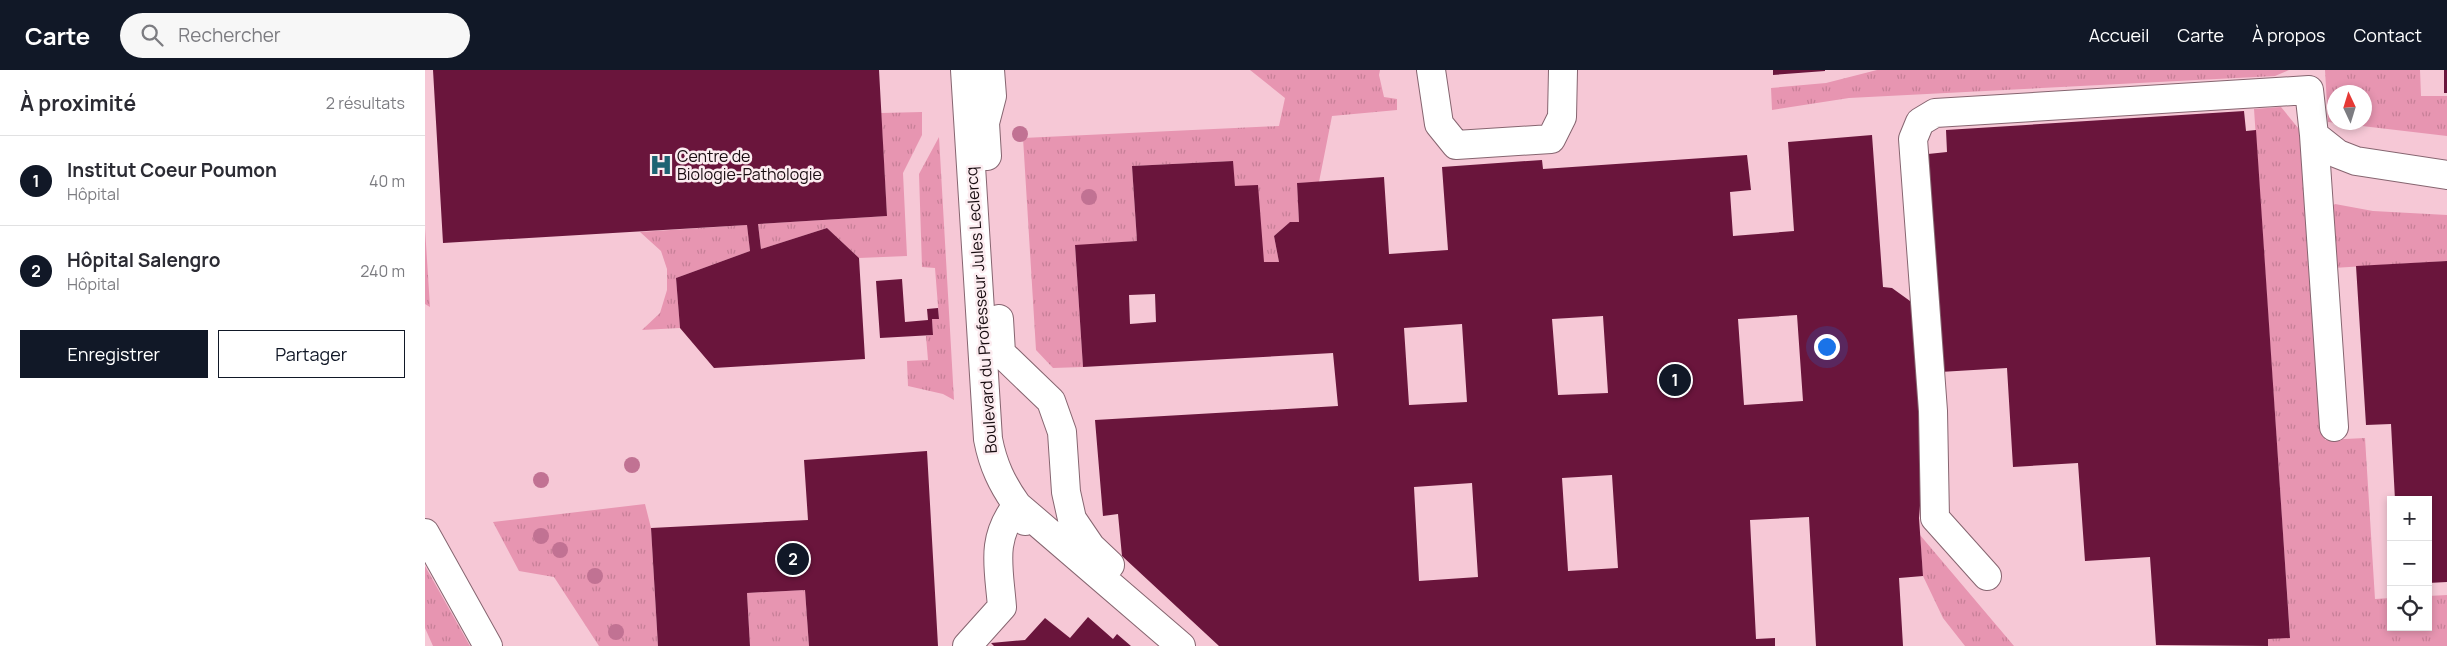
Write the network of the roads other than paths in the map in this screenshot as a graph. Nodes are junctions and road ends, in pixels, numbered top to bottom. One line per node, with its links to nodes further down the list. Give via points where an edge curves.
1 (965, 70): 8 (street, Boulevard du Professeur Jules Leclercq, via 988,439 1002,484)
2 (990, 70): 11 (street, Boulevard du Professeur Jules Leclercq, via 991,96 985,123 1001,353 1051,401 1062,432 1066,492 1072,519 1091,547 1145,601)
3 (1431, 70): 4 (street, via 1439,124 1456,145 1551,139 1562,117)
4 (1563, 70)
5 (2314, 135): 6 (street, via 2338,154 2356,161); 7 (street); 10 (street, via 2309,90 1935,113 1919,122 1913,139 1933,411 1935,518)
6 (2447, 175)
7 (2334, 427)
8 (1017, 506): 11 (street, Boulevard du Professeur Jules Leclercq); 13 (street, via 1007,518 997,546 1002,607)
9 (425, 533): 12 (street)
10 (1987, 576)
11 (1160, 637): 14 (street, Boulevard du Professeur Jules Leclercq)
12 (488, 646)
13 (967, 646)
14 (1181, 646)

